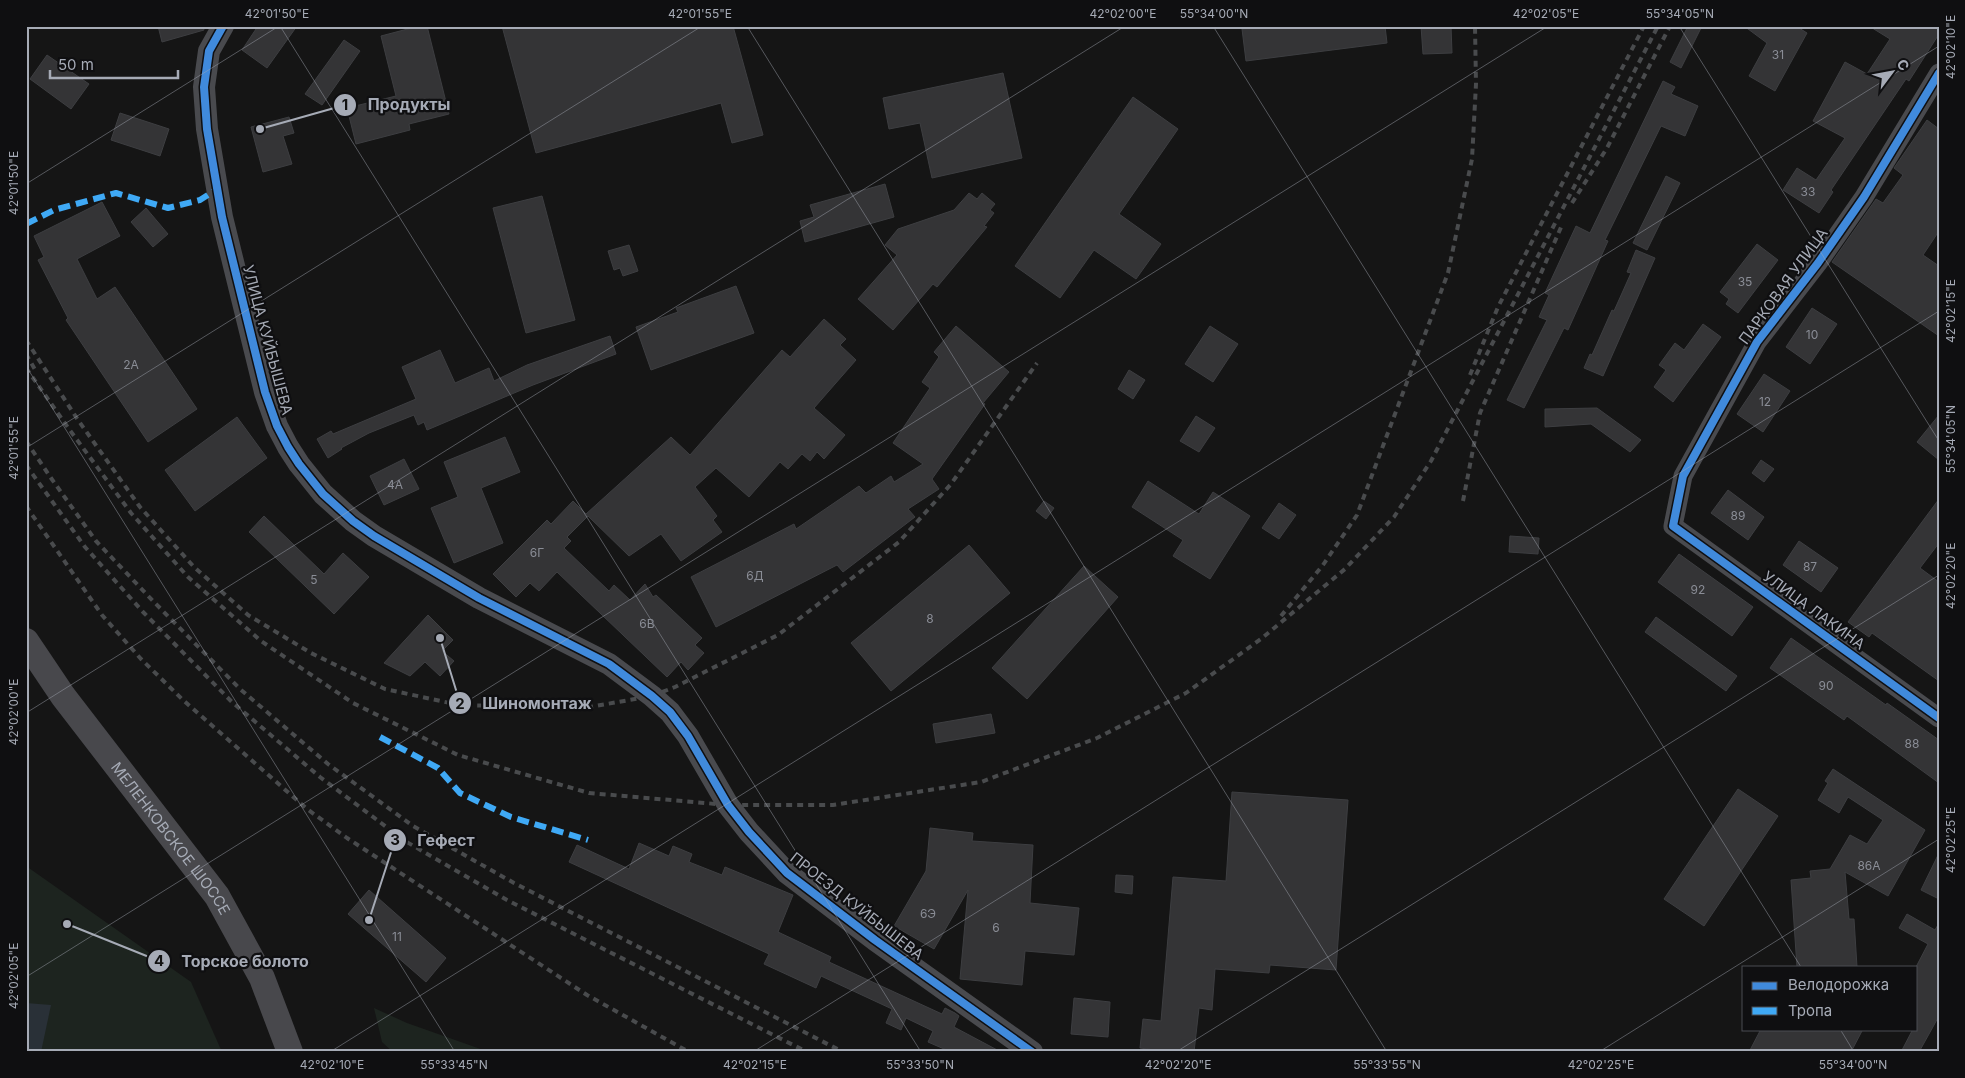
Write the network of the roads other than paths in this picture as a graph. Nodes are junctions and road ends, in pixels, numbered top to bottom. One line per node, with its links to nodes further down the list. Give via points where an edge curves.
1 (222, 26): 4 (street, УЛИЦА КУЙБЫШЕВА, via 209,51 205,72 207,129 222,217 265,392 277,426 288,447 323,494 353,521)
2 (1939, 73): 3 (street, ПАРКОВАЯ УЛИЦА, via 1864,197 1757,342 1682,476)
3 (1673, 526): 6 (street, УЛИЦА ЛАКИНА)
4 (479, 598): 8 (street, ПРОЕЗД КУЙБЫШЕВА, via 609,664 652,696 670,712 688,736 728,805 787,873)
5 (26, 641): 7 (main road, МЕЛЕНКОВСКОЕ ШОССЕ, via 63,696 217,896 262,978)
6 (1939, 718)
7 (290, 1052)
8 (1032, 1052)

